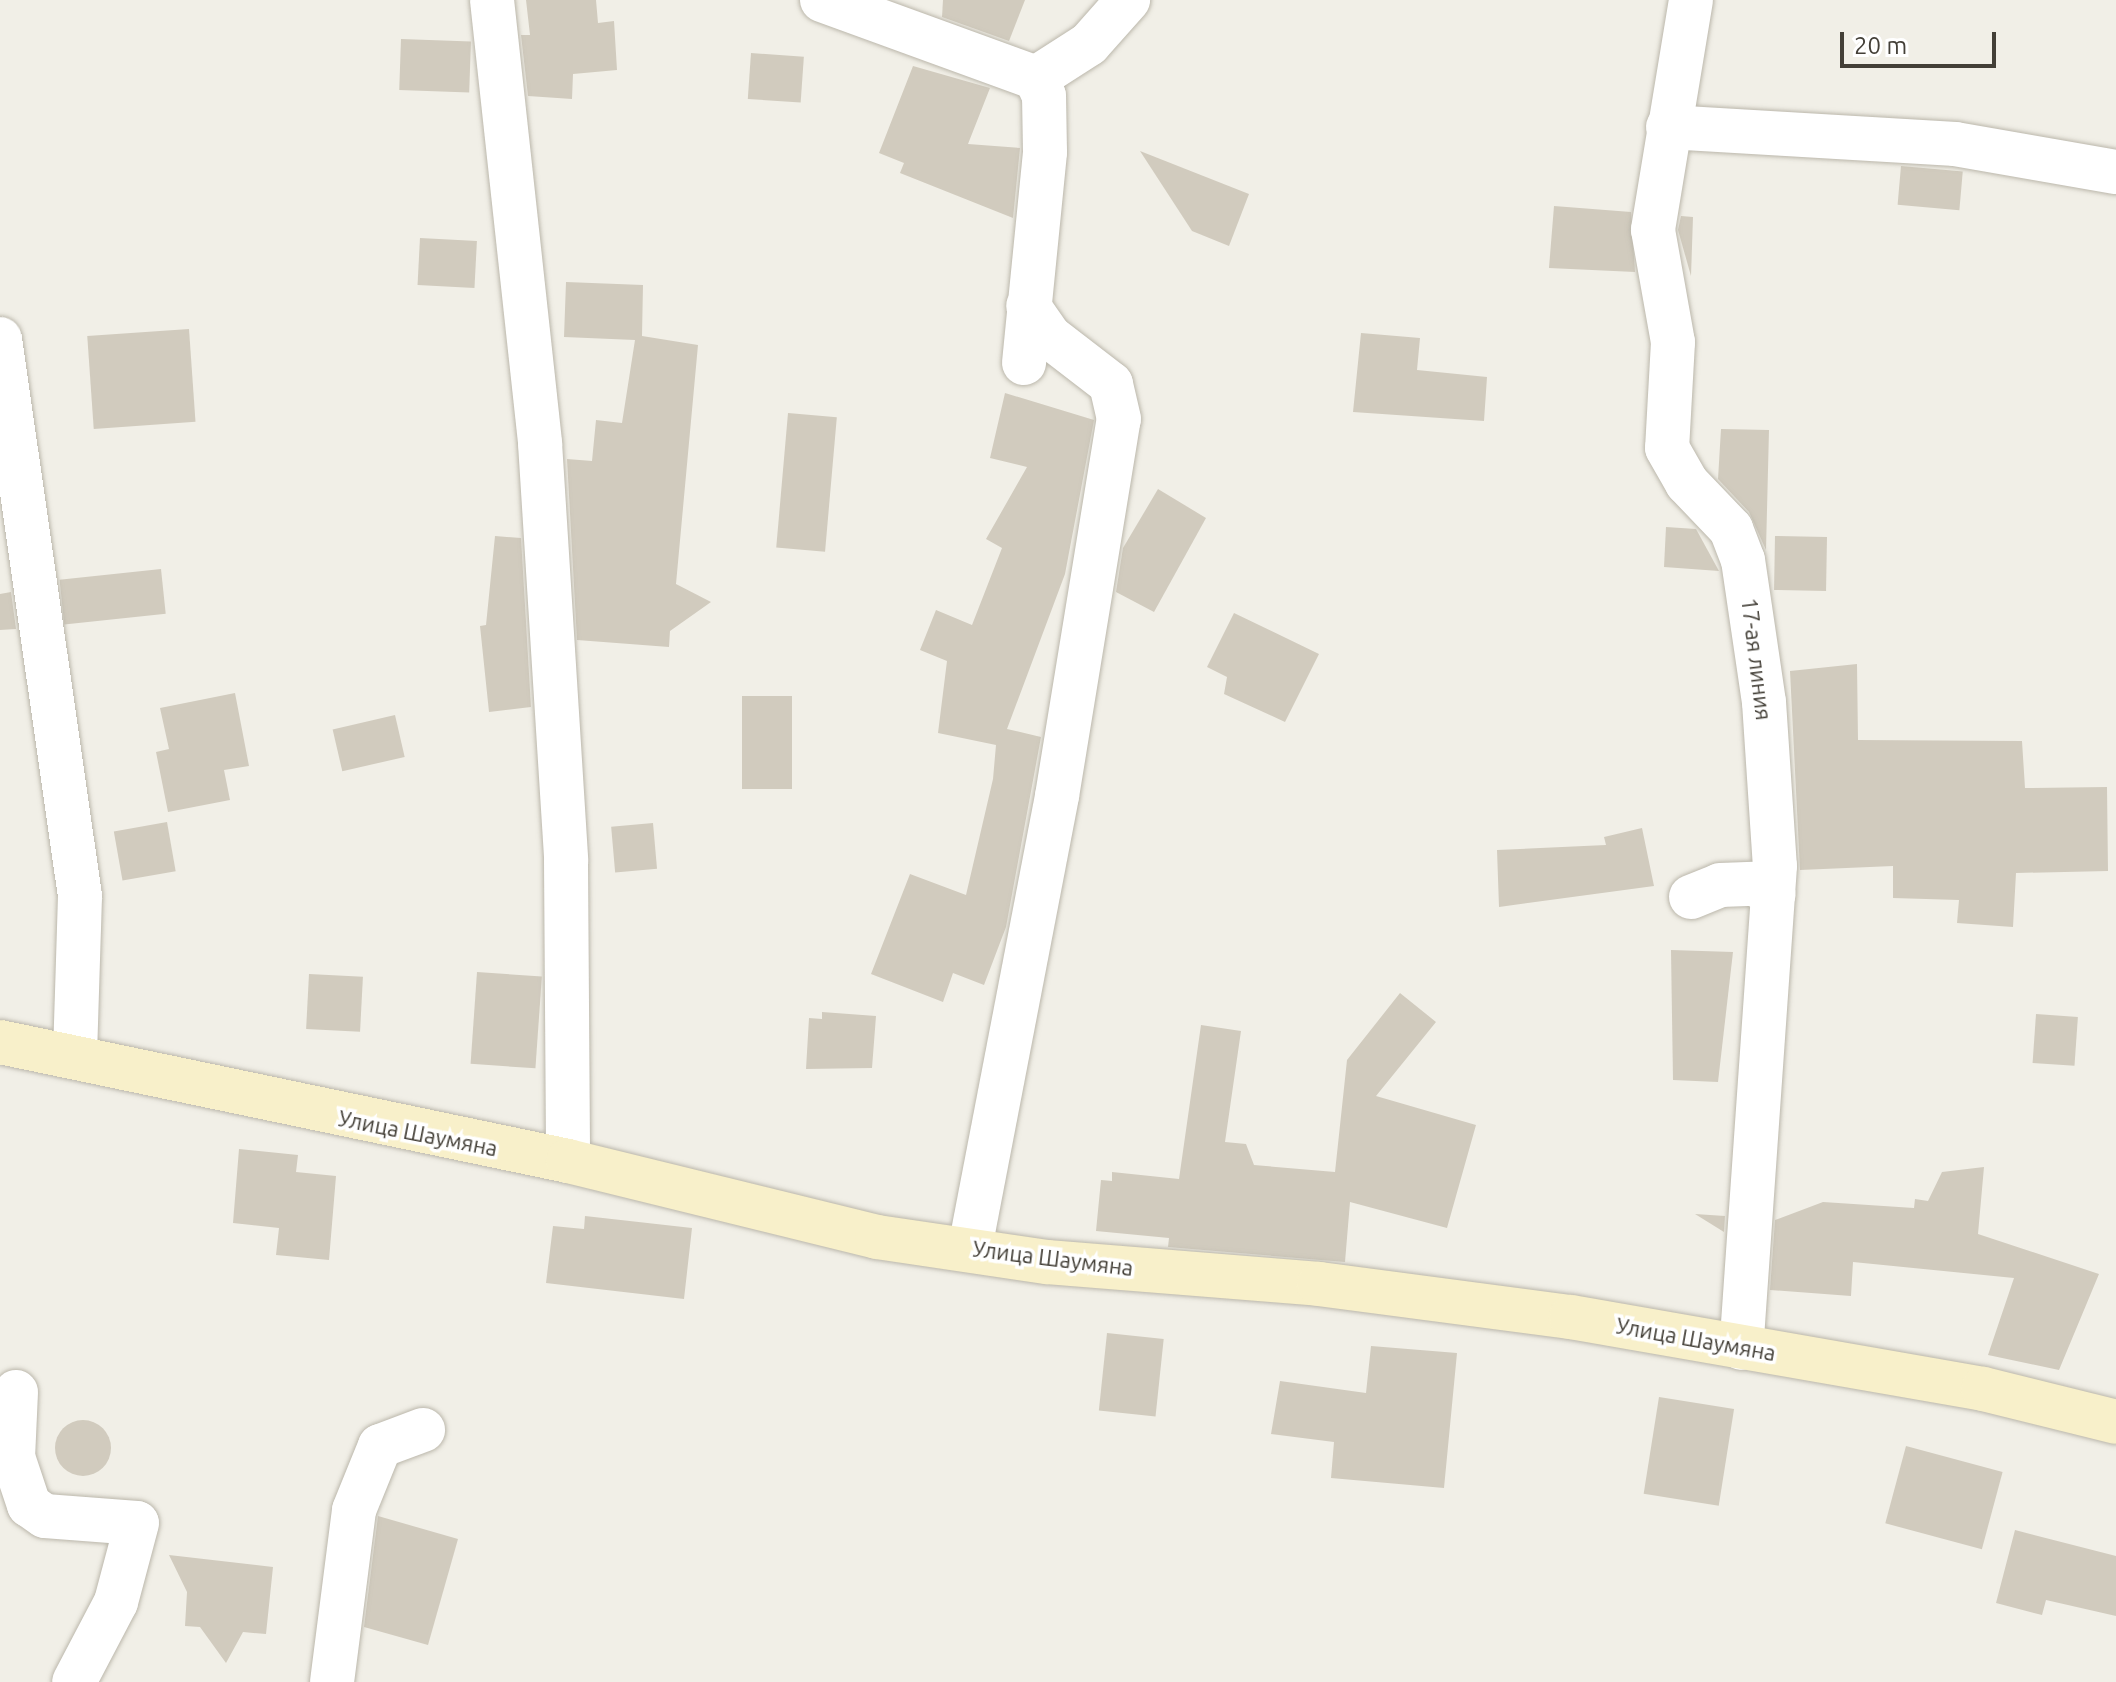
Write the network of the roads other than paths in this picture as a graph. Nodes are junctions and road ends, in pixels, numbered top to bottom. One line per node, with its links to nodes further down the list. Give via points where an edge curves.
1 (492, 0): 15 (street, via 542,474 569,939)
2 (822, 0): 5 (street)
3 (1128, 0): 5 (street, via 1089,44)
4 (1691, 0): 6 (street, 17-ая линия)
5 (1036, 78): 8 (street, via 1044,96 1045,152)
6 (1668, 127): 7 (street, via 1955,144); 11 (street, 17-ая линия, via 1653,230 1673,342 1667,448 1687,483 1731,529 1743,560 1764,702)
7 (2116, 172)
8 (1028, 306): 10 (street); 16 (street, via 1050,337 1111,384 1119,419 1057,796)
9 (0, 339): 14 (street, via 80,896)
10 (1024, 363)
11 (1774, 894): 12 (street, via 1754,884 1720,885); 17 (street, 17-ая линия)
12 (1691, 897)
13 (0, 1042): 14 (street, Улица Шаумяна)
14 (75, 1055): 15 (street, Улица Шаумяна, via 307,1112)
15 (568, 1161): 16 (street, Улица Шаумяна, via 877,1237)
16 (970, 1248): 17 (street, Улица Шаумяна, via 1571,1317)
17 (1741, 1348): 19 (street, Улица Шаумяна, via 1983,1389)
18 (16, 1392): 21 (street, via 13,1457 29,1505 45,1516 137,1523 116,1602)
19 (2116, 1422)
20 (423, 1430): 22 (street, via 380,1446 354,1510)
21 (74, 1682)
22 (332, 1682)

